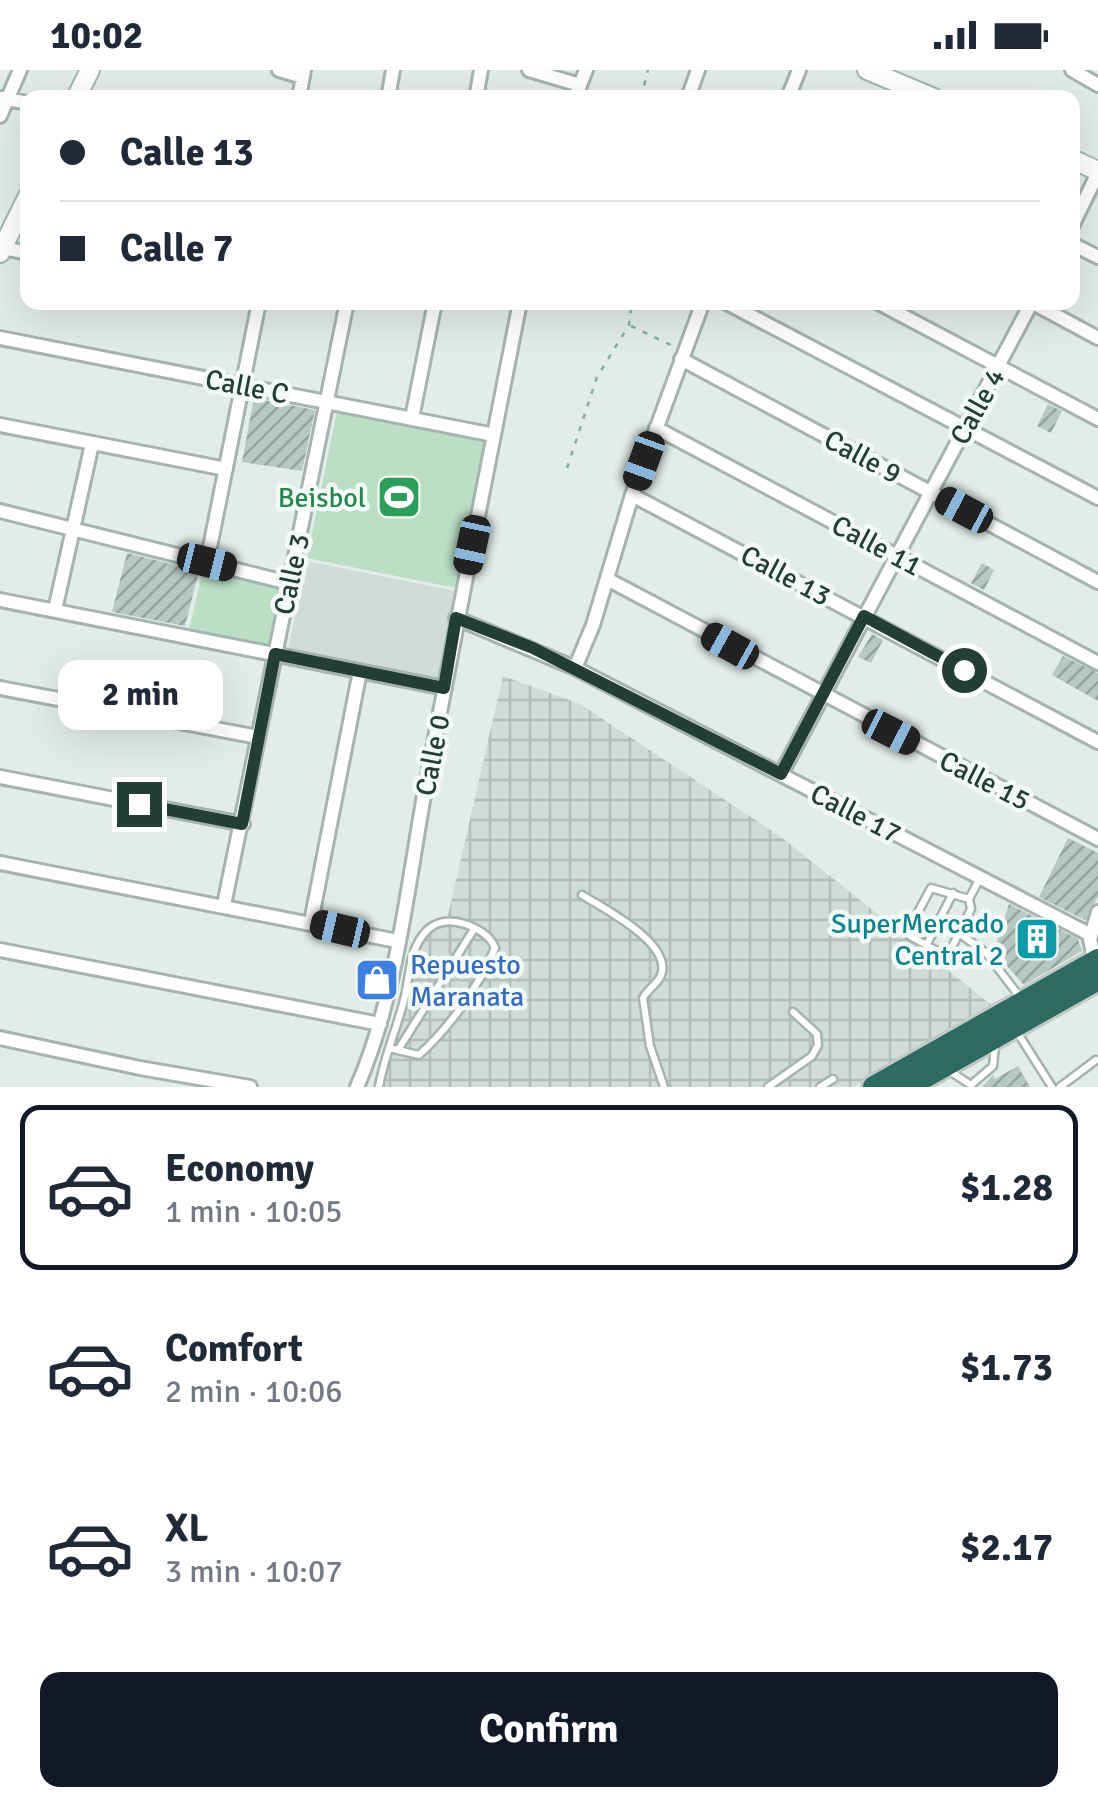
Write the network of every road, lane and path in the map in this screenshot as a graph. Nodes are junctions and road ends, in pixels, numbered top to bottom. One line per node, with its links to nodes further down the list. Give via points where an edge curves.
1 (20, 70): 10 (street)
2 (279, 70): 6 (street)
3 (529, 70): 8 (street)
4 (866, 70): 9 (street)
5 (1072, 70): 7 (street)
6 (304, 74)
7 (1098, 85)
8 (575, 90)
9 (915, 90)
10 (4, 98): 11 (street)
11 (0, 116)
12 (1098, 172): 13 (street)
13 (1080, 209)
14 (20, 212): 15 (street)
15 (1, 250)
16 (256, 310): 31 (street)
17 (345, 310): 32 (street, Calle 3)
18 (433, 310): 33 (street)
19 (518, 310): 38 (street, Calle 0)
20 (631, 310): 26 (path)
21 (700, 310): 29 (street)
22 (740, 310): 36 (street)
23 (892, 310): 30 (street)
24 (1028, 310): 30 (street, Calle 4)
25 (1045, 310): 28 (street)
26 (629, 326): 29 (path); 40 (path, via 597,377)
27 (0, 338): 31 (street, Calle C)
28 (1098, 338)
29 (682, 356): 37 (street); 42 (street, Calle 9)
30 (998, 367): 34 (street); 36 (street, Calle 4)
31 (242, 384): 32 (street, Calle C); 41 (street)
32 (327, 402): 33 (street, Calle C); 50 (street, Calle 3)
33 (412, 418): 38 (street, Calle C)
34 (1098, 419)
35 (0, 425): 39 (street)
36 (964, 426): 42 (street, Calle 4); 44 (street)
37 (656, 428): 43 (street); 47 (street, Calle 11)
38 (494, 435): 55 (street, Calle 0)
39 (92, 444): 41 (street); 46 (street)
40 (567, 468)
41 (226, 469): 48 (street)
42 (930, 492): 47 (street, Calle 4); 51 (street, Calle 9)
43 (632, 495): 49 (street); 54 (street, Calle 13)
44 (1098, 498)
45 (0, 511): 46 (street)
46 (74, 528): 48 (street); 53 (street)
47 (896, 556): 54 (street, Calle 4); 57 (street, Calle 11)
48 (207, 562): 50 (street)
49 (607, 580): 58 (street); 62 (street, Calle 15)
50 (288, 582): 56 (street, Calle 3)
51 (1098, 582)
52 (0, 600): 53 (street)
53 (55, 610): 56 (street)
54 (864, 616): 62 (street, Calle 4); 64 (street, Calle 13)
55 (456, 618): 58 (street, Calle 17); 61 (street, Calle 0)
56 (275, 654): 59 (street); 63 (street, Calle 3)
57 (1098, 663)
58 (575, 668): 65 (street, Calle 17)
59 (360, 670): 61 (street); 76 (street)
60 (0, 688): 63 (street)
61 (444, 688): 80 (street, Calle 0)
62 (822, 696): 65 (street, Calle 4); 68 (street, Calle 15)
63 (258, 736): 67 (street, Calle 3)
64 (1098, 742)
65 (781, 774): 70 (street, Calle 17)
66 (0, 777): 67 (street)
67 (242, 824): 74 (street, Calle 3)
68 (1098, 839)
69 (0, 863): 74 (street)
70 (980, 877): 73 (lane); 79 (street, Calle 17)
71 (953, 893): 73 (lane); 81 (lane); 81 (lane, via 934,887 926,894 908,932)
72 (582, 895): 99 (lane, via 639,930 662,964 643,998)
73 (969, 899): 78 (lane)
74 (224, 905): 76 (street)
75 (1098, 912): 79 (street)
76 (311, 922): 80 (street)
77 (474, 929): 89 (lane, via 436,923 423,934 412,953); 90 (lane); 90 (lane, via 492,939 487,967 419,1055)
78 (959, 933): 81 (lane, via 944,955); 84 (lane, via 986,953)
79 (1090, 935): 83 (street)
80 (397, 941): 86 (street, Calle 0)
81 (926, 946)
82 (0, 950): 86 (street)
83 (1097, 968): 84 (highway); 87 (highway)
84 (1024, 1002): 94 (highway)
85 (793, 1012): 100 (lane, via 816,1034 818,1045)
86 (380, 1024): 97 (street, Calle 0)
87 (1005, 1032): 92 (highway); 95 (lane, via 992,1066); 103 (lane)
88 (0, 1038): 96 (street)
89 (389, 1048): 90 (lane); 98 (lane)
90 (398, 1050)
91 (1096, 1060): 104 (lane)
92 (942, 1067): 94 (highway); 95 (lane)
93 (833, 1080): 101 (lane)
94 (904, 1082): 102 (highway)
95 (972, 1086)
96 (250, 1087)
97 (357, 1087)
98 (378, 1087)
99 (664, 1087)
100 (768, 1087)
101 (820, 1087)
102 (874, 1087)
103 (1052, 1087)
104 (1060, 1087)

